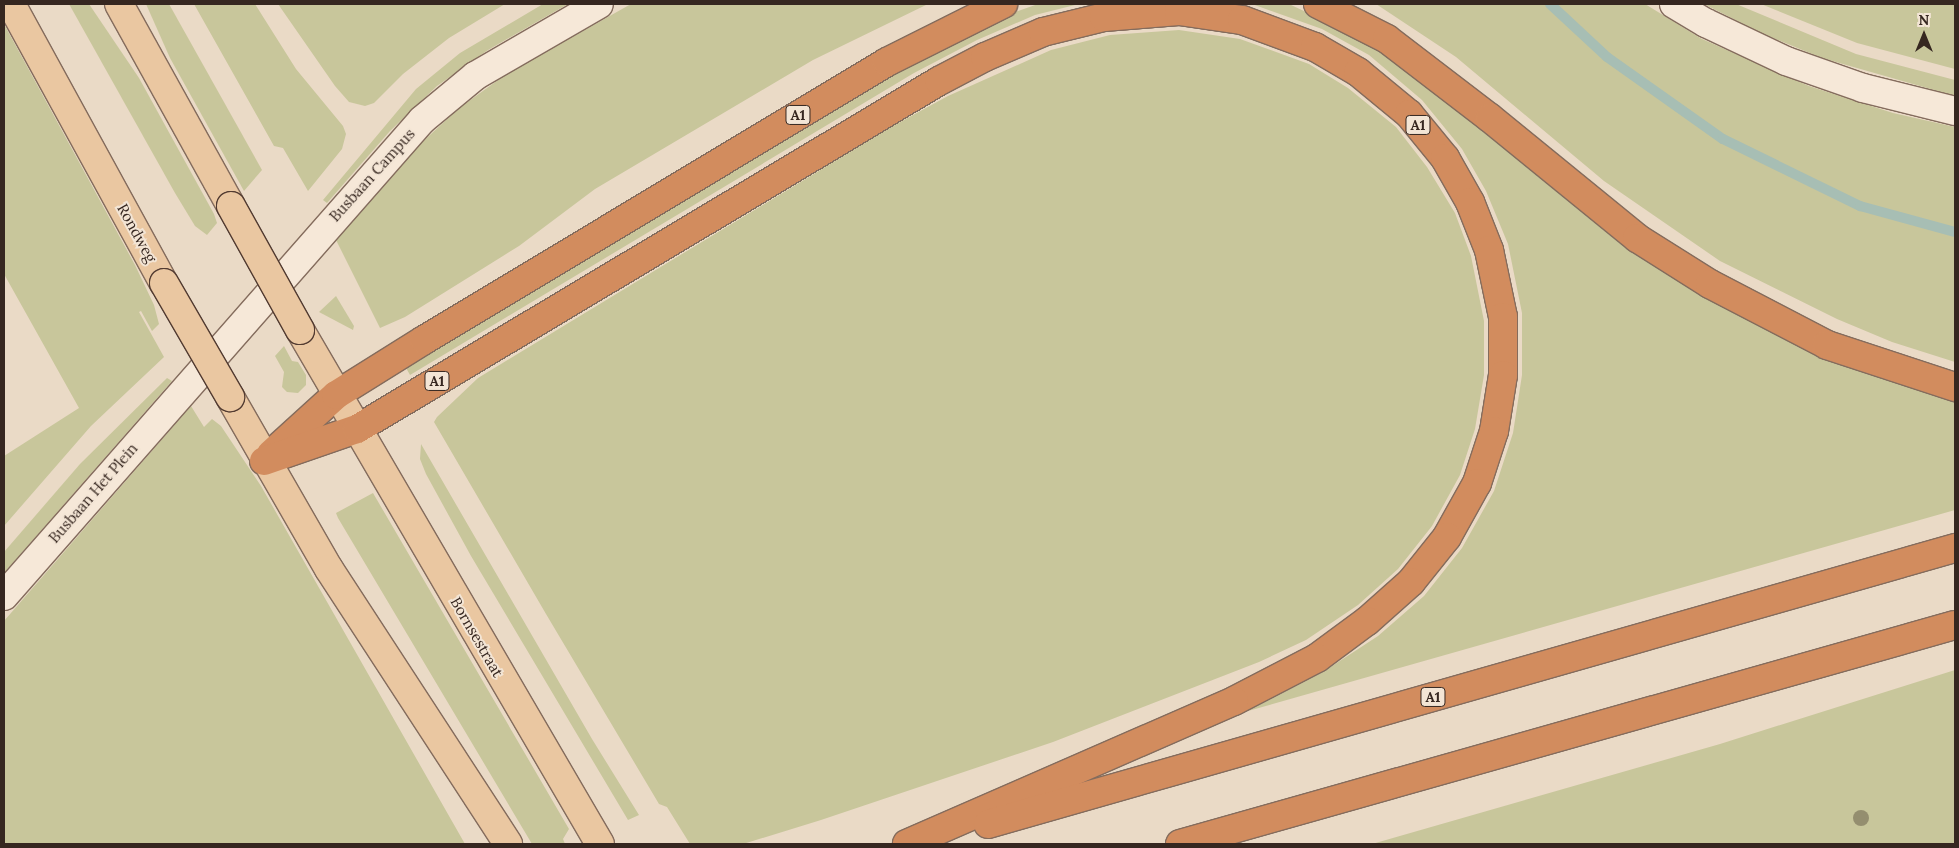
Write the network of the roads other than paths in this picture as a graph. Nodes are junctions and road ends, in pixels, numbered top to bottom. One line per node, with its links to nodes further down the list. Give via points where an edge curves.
1 (11, 4): 12 (main road, Rondweg, bridge)
2 (119, 4): 10 (main road, bridge)
3 (600, 4): 9 (street, Busbaan Campus, via 475,76 422,120)
4 (1003, 4): 10 (highway, A1, via 887,62 810,107)
5 (1318, 4): 8 (highway, via 1387,39 1637,238 1710,284 1827,345)
6 (1674, 4): 7 (street, via 1786,61 1863,88)
7 (1955, 112)
8 (1955, 387)
9 (183, 390): 14 (street, Busbaan Het Plein)
10 (336, 395): 11 (main road); 12 (highway)
11 (357, 429): 12 (highway); 17 (main road, Bornsestraat); 18 (highway, A1, via 939,81 985,56 1043,32 1104,17 1188,13 1242,20 1315,47 1358,72 1409,114 1453,172 1470,202 1489,250 1503,317 1503,375 1494,431 1477,483 1447,537 1411,582 1368,621 1317,658 1234,701)
12 (264, 461): 16 (main road, via 329,569)
13 (1955, 548): 19 (highway, A1)
14 (4, 596)
15 (1955, 625): 20 (highway)
16 (508, 844)
17 (600, 844)
18 (907, 844)
19 (918, 844)
20 (1180, 844)

